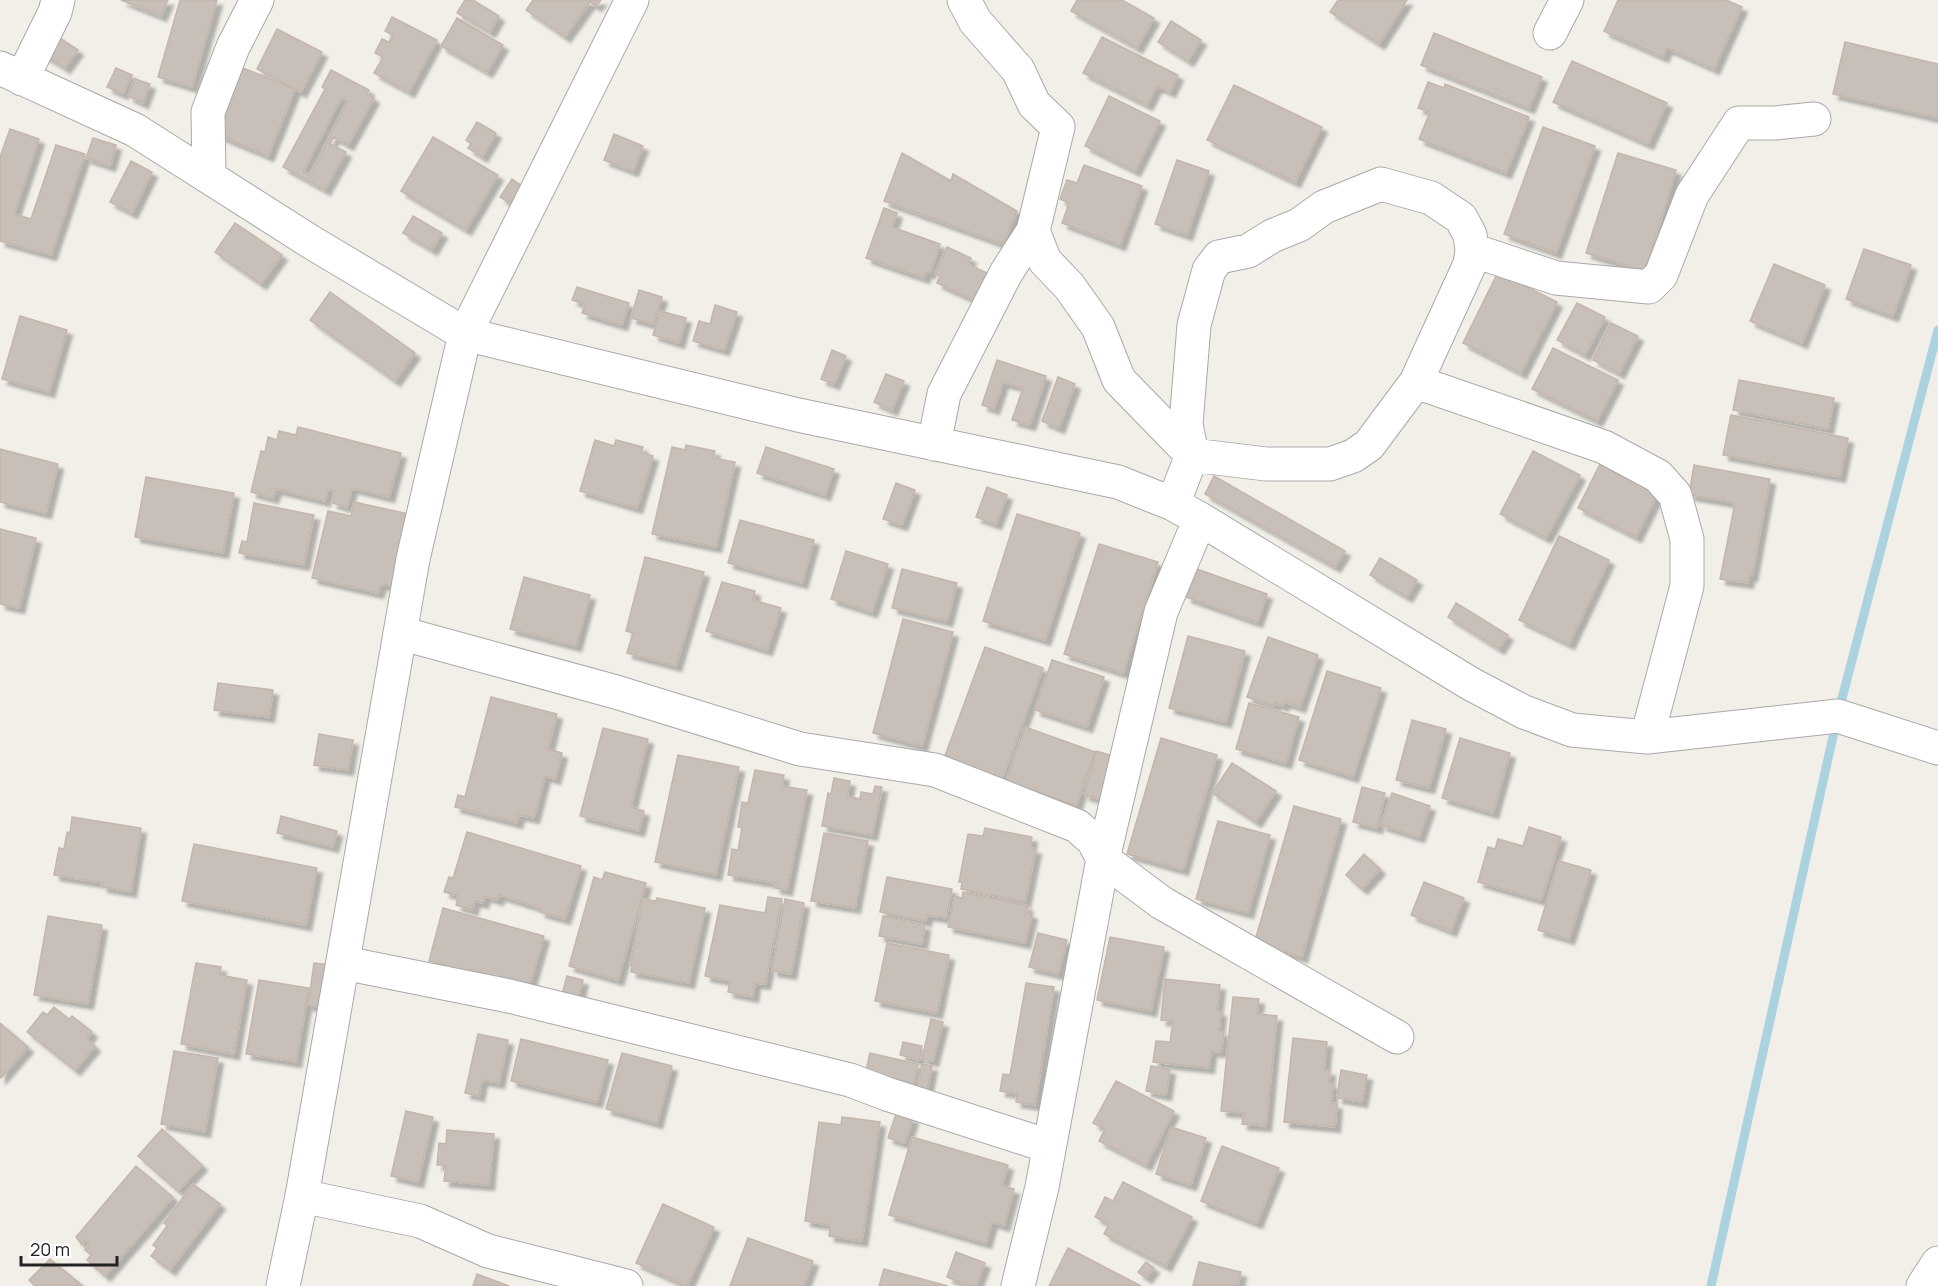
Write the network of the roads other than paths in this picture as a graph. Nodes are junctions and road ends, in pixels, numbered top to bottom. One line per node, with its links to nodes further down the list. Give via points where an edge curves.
1 (57, 0): 7 (street, via 55,12)
2 (257, 0): 9 (street, via 233,47 208,112)
3 (632, 0): 12 (street)
4 (964, 0): 10 (street, via 975,21 1018,70 1034,104 1058,127)
5 (1567, 0): 6 (street)
6 (1550, 33)
7 (11, 73): 9 (street, via 135,130)
8 (1814, 119): 11 (street, via 1739,123 1692,195 1661,275 1649,287 1556,278)
9 (209, 177): 12 (street)
10 (1033, 231): 14 (street, via 1006,273 944,394); 15 (street, via 1045,261 1070,286 1098,327 1119,380)
11 (1472, 250): 13 (street, via 1470,264); 15 (street, via 1461,218 1431,198 1381,184 1324,207 1299,225 1248,251 1219,257 1209,270 1194,326 1186,424)
12 (465, 334): 14 (street); 17 (street, via 413,559)
13 (1416, 382): 15 (street, via 1370,445 1330,465 1266,464); 18 (street, via 1604,447 1658,476 1675,495 1687,539 1687,586)
14 (934, 444): 16 (street, via 1118,482)
15 (1192, 454): 16 (street)
16 (1187, 512): 18 (street, via 1524,712 1572,730); 20 (street)
17 (400, 633): 20 (street, via 616,692 800,749 935,770 1077,826 1093,840); 21 (street)
18 (1647, 737): 19 (street, via 1838,716)
19 (1938, 748)
20 (1103, 859): 22 (street, via 1162,903); 23 (street)
21 (344, 963): 23 (street, via 509,996 850,1080); 24 (street)
22 (1397, 1037)
23 (1048, 1146): 28 (street)
24 (302, 1196): 26 (street); 27 (street, via 420,1221 488,1251)
25 (1938, 1263): 29 (street)
26 (283, 1286)
27 (626, 1286)
28 (1018, 1286)
29 (1923, 1286)

